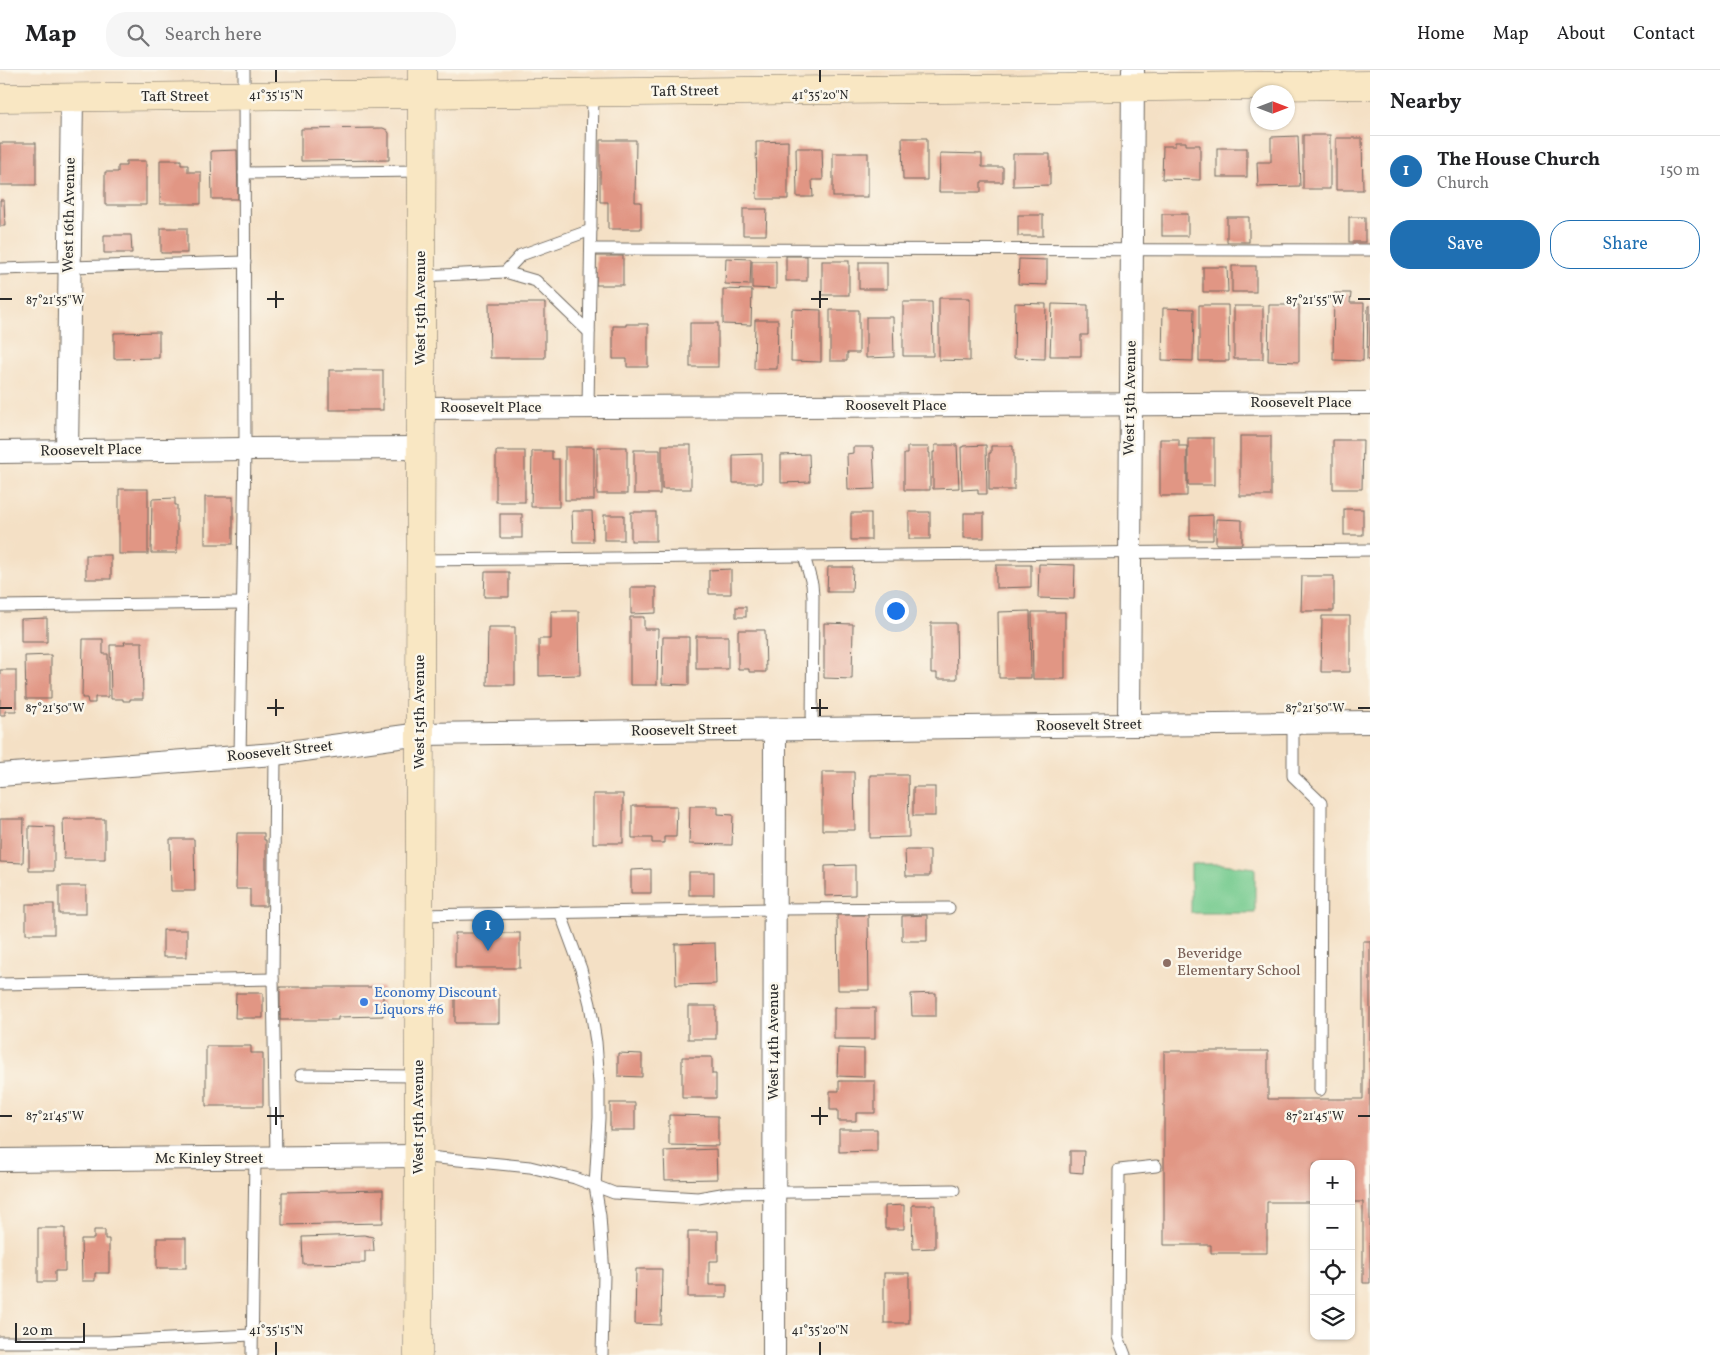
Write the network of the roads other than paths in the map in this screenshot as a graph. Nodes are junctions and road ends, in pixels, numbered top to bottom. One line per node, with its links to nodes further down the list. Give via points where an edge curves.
1 (1134, 79): 4 (street, Taft Street); 5 (street, Taft Street); 12 (street, West 13th Avenue)
2 (422, 82): 3 (street, Taft Street); 5 (street, Taft Street); 8 (street, West 15th Avenue)
3 (244, 83): 7 (street, Taft Street); 9 (lane)
4 (1370, 85)
5 (593, 93): 10 (lane)
6 (0, 98): 7 (street, Taft Street)
7 (72, 98): 15 (street, West 16th Avenue)
8 (422, 171): 9 (lane); 18 (street, West 15th Avenue)
9 (244, 173): 14 (lane)
10 (591, 230): 11 (lane); 17 (lane, via 521,254)
11 (591, 249): 12 (lane); 19 (lane)
12 (1132, 250): 13 (lane); 21 (street, West 13th Avenue)
13 (1370, 250)
14 (245, 262): 15 (lane); 25 (lane)
15 (69, 267): 16 (lane); 27 (street, West 16th Avenue)
16 (0, 269)
17 (505, 272): 18 (lane); 19 (lane, via 536,281)
18 (421, 276): 22 (street, West 15th Avenue)
19 (590, 332): 23 (lane)
20 (1370, 403): 21 (street, Roosevelt Place)
21 (1132, 404): 23 (street, Roosevelt Place); 29 (street, West 13th Avenue)
22 (421, 408): 23 (street, Roosevelt Place); 24 (street, West 15th Avenue)
23 (588, 408)
24 (421, 448): 25 (street, Roosevelt Place); 31 (street, West 15th Avenue)
25 (245, 449): 27 (street, Roosevelt Place); 32 (lane)
26 (0, 452): 27 (street, Roosevelt Place)
27 (67, 452)
28 (1370, 550): 29 (lane)
29 (1130, 553): 30 (lane); 36 (street, West 13th Avenue)
30 (804, 556): 31 (lane); 37 (lane, via 813,596)
31 (421, 560): 39 (street, West 15th Avenue)
32 (243, 603): 33 (lane); 41 (lane)
33 (0, 606)
34 (1370, 722): 35 (street, Roosevelt Street)
35 (1292, 723): 36 (street, Roosevelt Street); 51 (lane, via 1293,776 1321,803)
36 (1129, 725): 37 (street, Roosevelt Street)
37 (812, 729): 38 (street, Roosevelt Street)
38 (775, 730): 39 (street, Roosevelt Street); 43 (street, West 14th Avenue)
39 (420, 734): 40 (street, Roosevelt Street); 46 (street, West 15th Avenue)
40 (275, 754): 41 (street, Roosevelt Street); 47 (lane)
41 (240, 757): 42 (street, Roosevelt Street)
42 (0, 775)
43 (774, 908): 44 (lane); 45 (lane); 58 (street, West 14th Avenue)
44 (949, 908)
45 (560, 912): 46 (lane); 56 (lane, via 581,969 596,1042 599,1118)
46 (420, 915): 50 (street, West 15th Avenue)
47 (273, 979): 48 (lane); 53 (lane)
48 (0, 984)
49 (301, 1075): 50 (lane)
50 (419, 1076): 52 (street, West 15th Avenue)
51 (1320, 1090)
52 (418, 1156): 53 (street, Mc Kinley Street); 56 (lane, via 530,1167); 62 (street, West 15th Avenue)
53 (266, 1158): 54 (street, Mc Kinley Street); 59 (lane)
54 (0, 1160)
55 (1156, 1166): 65 (lane, via 1119,1170 1118,1337)
56 (595, 1186): 58 (lane, via 614,1193 698,1198 727,1193); 63 (lane, via 604,1275)
57 (954, 1190): 58 (lane)
58 (774, 1192): 64 (street, West 14th Avenue)
59 (252, 1335): 60 (lane, via 108,1342); 61 (lane)
60 (0, 1342)
61 (252, 1355)
62 (418, 1355)
63 (602, 1355)
64 (774, 1355)
65 (1125, 1355)

